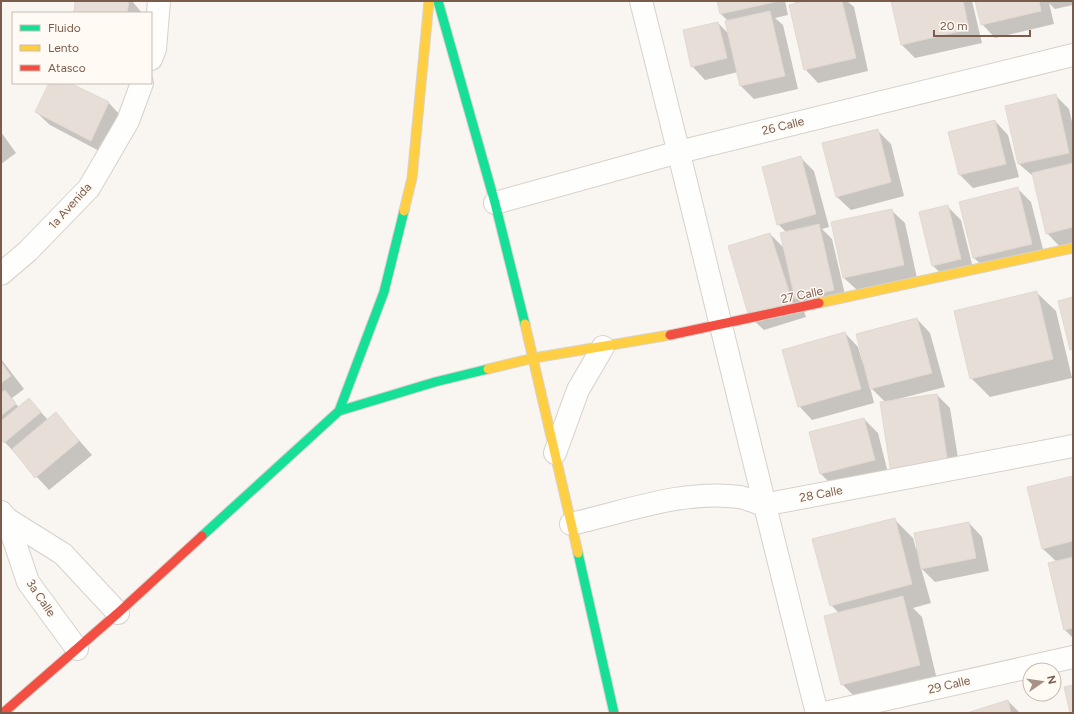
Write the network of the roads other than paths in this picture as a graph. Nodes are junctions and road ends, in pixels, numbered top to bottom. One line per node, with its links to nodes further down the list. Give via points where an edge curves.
1 (159, 1): 6 (street, via 155,49)
2 (429, 1): 15 (street, via 412,178 384,292)
3 (438, 1): 9 (street)
4 (641, 1): 8 (street)
5 (1073, 55): 8 (street, 26 Calle)
6 (152, 56)
7 (142, 84): 11 (street, 1a Avenida, via 128,121 89,188 28,251)
8 (679, 152): 9 (street, 26 Calle); 12 (street)
9 (495, 202): 14 (street)
10 (1073, 248): 12 (street, 27 Calle)
11 (1, 274)
12 (721, 325): 13 (street, 27 Calle); 18 (street)
13 (603, 347): 14 (street, 27 Calle); 17 (street, via 578,390)
14 (534, 358): 15 (street, 27 Calle, via 428,384); 17 (street)
15 (339, 411): 21 (street)
16 (1073, 446): 18 (street, 28 Calle)
17 (555, 453): 20 (street)
18 (763, 505): 20 (street, via 741,497 714,495 658,502); 26 (street)
19 (4, 516): 21 (street, 3a Calle, via 63,554); 22 (street, 3a Calle, via 28,582)
20 (571, 524): 25 (street)
21 (118, 613): 22 (street)
22 (77, 649): 24 (street)
23 (1073, 657): 27 (street, 29 Calle)
24 (3, 713)
25 (614, 713)
26 (817, 713)
27 (825, 713)

